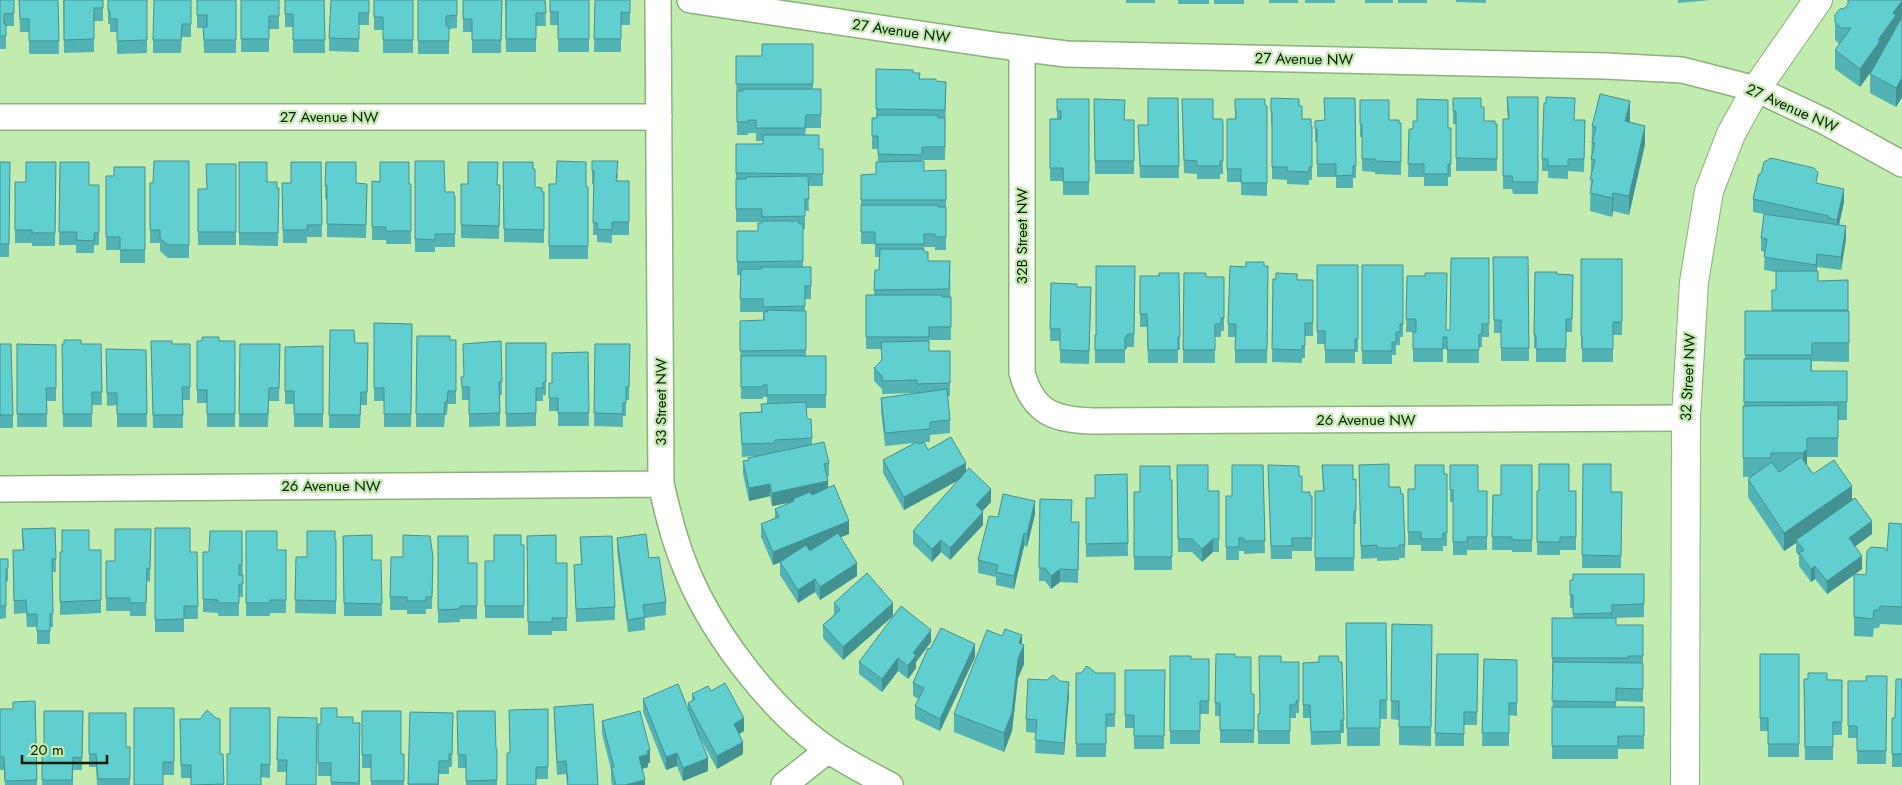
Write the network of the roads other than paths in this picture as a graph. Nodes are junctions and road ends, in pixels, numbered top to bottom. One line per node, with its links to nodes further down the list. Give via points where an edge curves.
1 (658, 0): 7 (street, 33 Street NW)
2 (690, 0): 4 (street, 27 Avenue NW)
3 (1818, 0): 5 (street, 32 Street NW)
4 (1022, 49): 5 (street, 27 Avenue NW, via 1066,54 1682,70); 9 (street, 32B Street NW, via 1022,372 1026,387)
5 (1756, 89): 8 (street, 27 Avenue NW, via 1824,121); 10 (street, 32 Street NW, via 1731,134 1709,191 1694,282)
6 (0, 117): 7 (street, 27 Avenue NW)
7 (658, 117): 11 (street, 33 Street NW)
8 (1902, 164)
9 (1048, 414): 10 (street, 26 Avenue NW, via 1092,422)
10 (1686, 418): 16 (street, 32 Street NW)
11 (661, 484): 12 (street, 26 Avenue NW); 13 (street, 33 Street NW, via 683,562 717,627 760,687)
12 (0, 489)
13 (828, 750): 14 (street); 15 (street, 33 Street NW)
14 (784, 785)
15 (890, 785)
16 (1685, 785)

